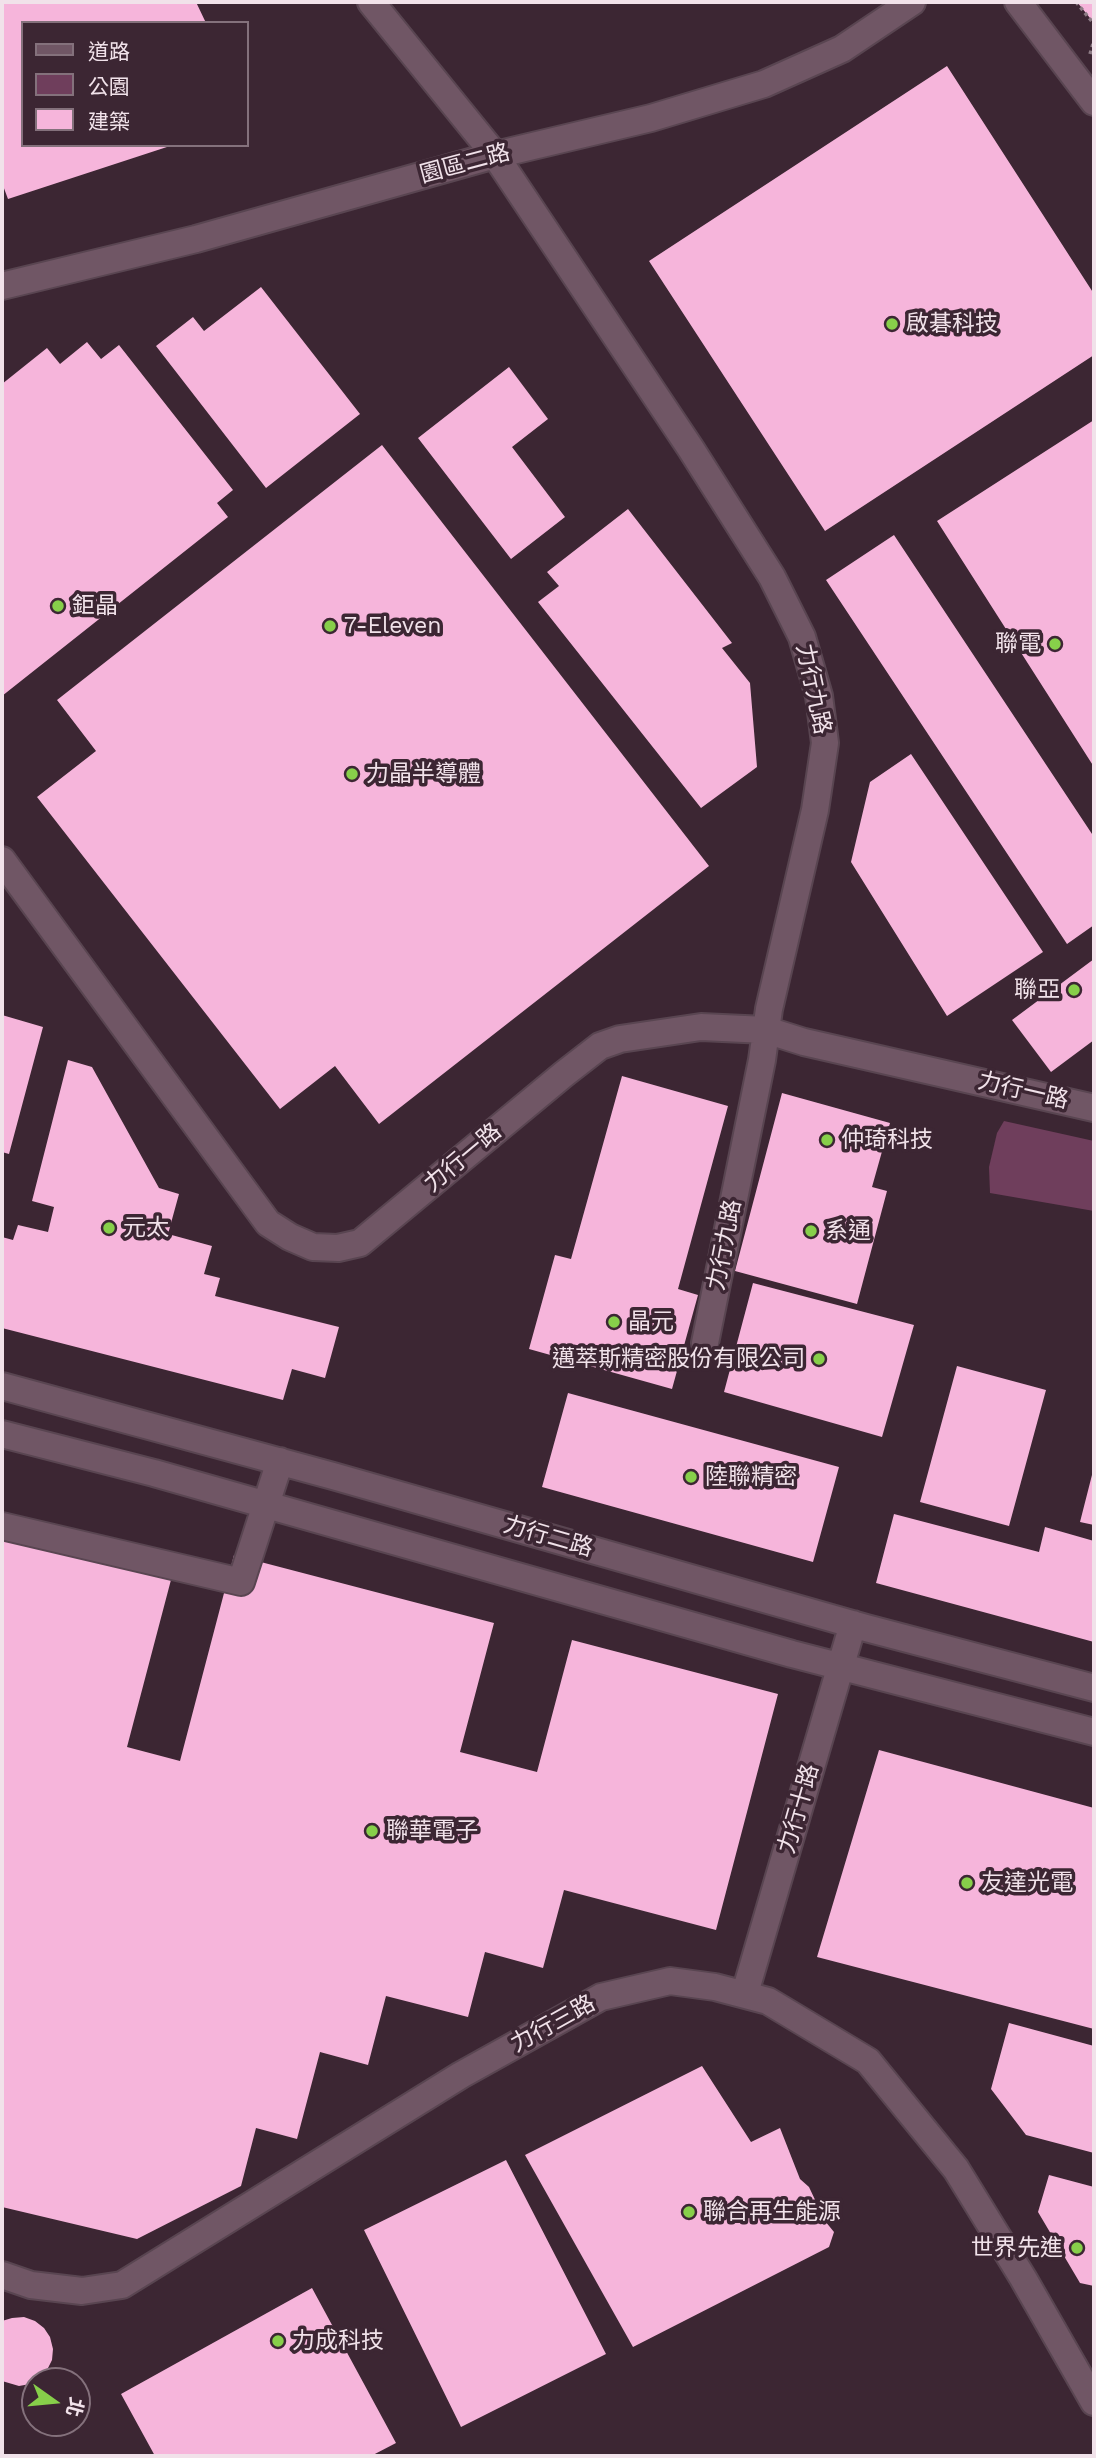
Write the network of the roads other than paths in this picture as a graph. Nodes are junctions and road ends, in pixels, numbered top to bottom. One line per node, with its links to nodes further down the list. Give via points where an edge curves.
1 (371, 2): 5 (street, 力行九路)
2 (912, 2): 5 (street, 園區二路, via 842,49 764,83 650,118)
3 (1018, 2): 4 (street)
4 (1090, 79)
5 (495, 156): 6 (street, 園區二路, via 195,239); 8 (street, 力行九路, via 691,449 772,577 802,637 819,696 825,743 815,810)
6 (2, 286)
7 (2, 860): 8 (street, 力行一路, via 268,1223 313,1247 360,1243 600,1046 701,1027)
8 (766, 1030): 9 (street, 力行一路); 10 (street, 力行九路)
9 (1094, 1108)
10 (705, 1343)
11 (2, 1386): 13 (street, 力行二路)
12 (2, 1434): 14 (street, 力行二路)
13 (280, 1461): 14 (street); 16 (street, 力行二路)
14 (266, 1506): 15 (street, via 241,1581); 17 (street, 力行二路)
15 (2, 1526)
16 (853, 1624): 17 (street, 力行十路); 18 (street, 力行二路)
17 (839, 1666): 19 (street, 力行二路); 20 (street, 力行十路)
18 (1094, 1688)
19 (1094, 1732)
20 (745, 1993): 21 (street, 力行三路, via 670,1981 601,1997 461,2075 122,2285 82,2291 31,2285); 22 (street, 力行三路, via 768,2001 868,2061 957,2169)
21 (2, 2275)
22 (1094, 2402)

